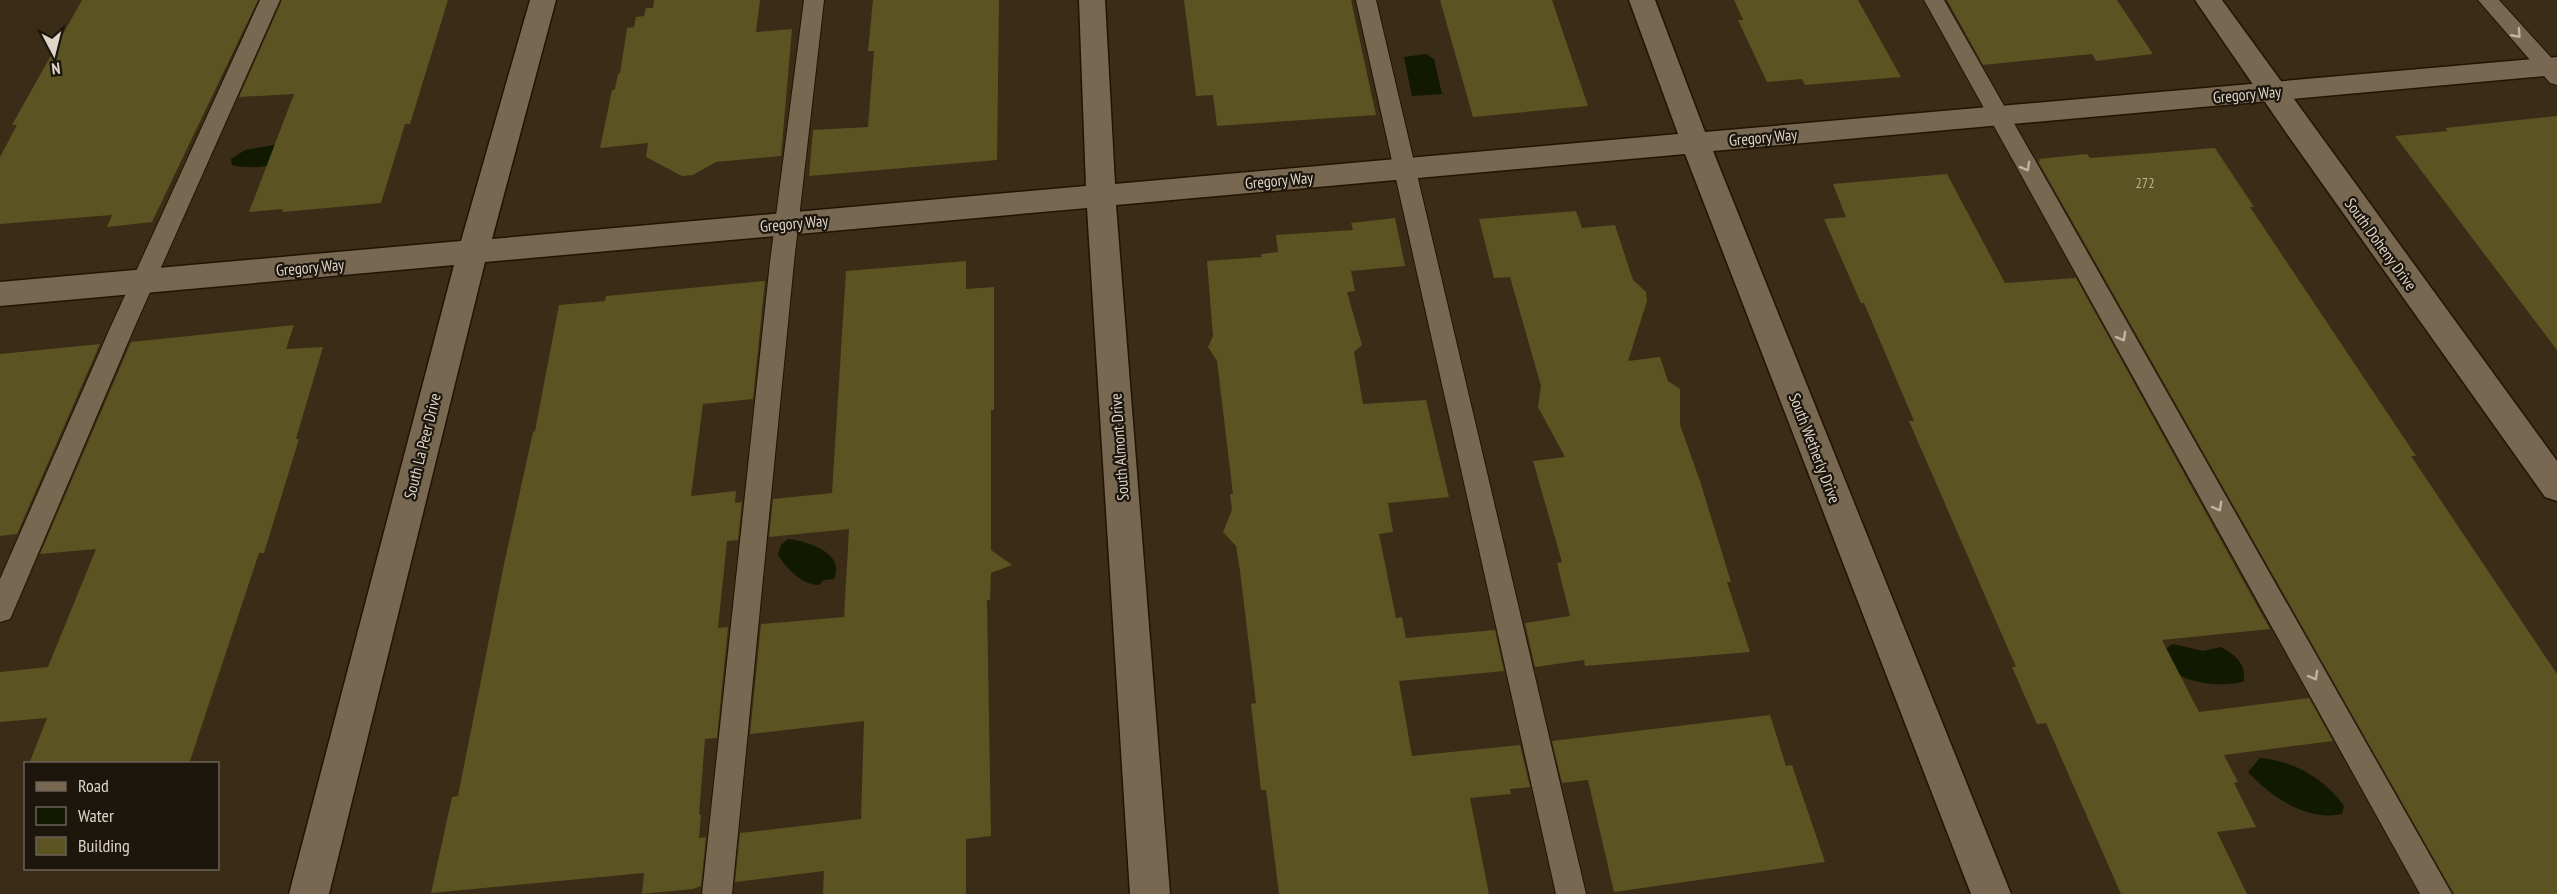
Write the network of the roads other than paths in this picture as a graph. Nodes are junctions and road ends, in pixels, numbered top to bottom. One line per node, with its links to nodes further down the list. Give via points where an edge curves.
1 (270, 0): 18 (lane)
2 (543, 0): 17 (street, South La Peer Drive)
3 (814, 0): 16 (lane)
4 (1092, 0): 15 (street, South Almont Drive)
5 (1366, 0): 14 (lane)
6 (1642, 0): 13 (street, South Wetherly Drive)
7 (1934, 0): 12 (lane)
8 (2208, 0): 11 (street, South Doheny Drive)
9 (2488, 0): 10 (lane, one-way to 10)
10 (2554, 70): 11 (street, Gregory Way)
11 (2272, 92): 12 (street, Gregory Way); 20 (street, South Doheny Drive)
12 (1998, 116): 13 (street, Gregory Way); 27 (lane, one-way to 27)
13 (1695, 143): 14 (street, Gregory Way); 26 (street, South Wetherly Drive)
14 (1403, 169): 15 (street, Gregory Way); 25 (lane)
15 (1101, 196): 16 (street, Gregory Way); 24 (street, South Almont Drive)
16 (787, 224): 17 (street, Gregory Way); 23 (lane)
17 (472, 252): 18 (street, Gregory Way); 22 (street, South La Peer Drive)
18 (144, 281): 19 (street, Gregory Way); 21 (lane)
19 (0, 294)
20 (2557, 487)
21 (0, 610)
22 (309, 894)
23 (717, 894)
24 (1150, 894)
25 (1571, 894)
26 (1991, 894)
27 (2437, 894)

